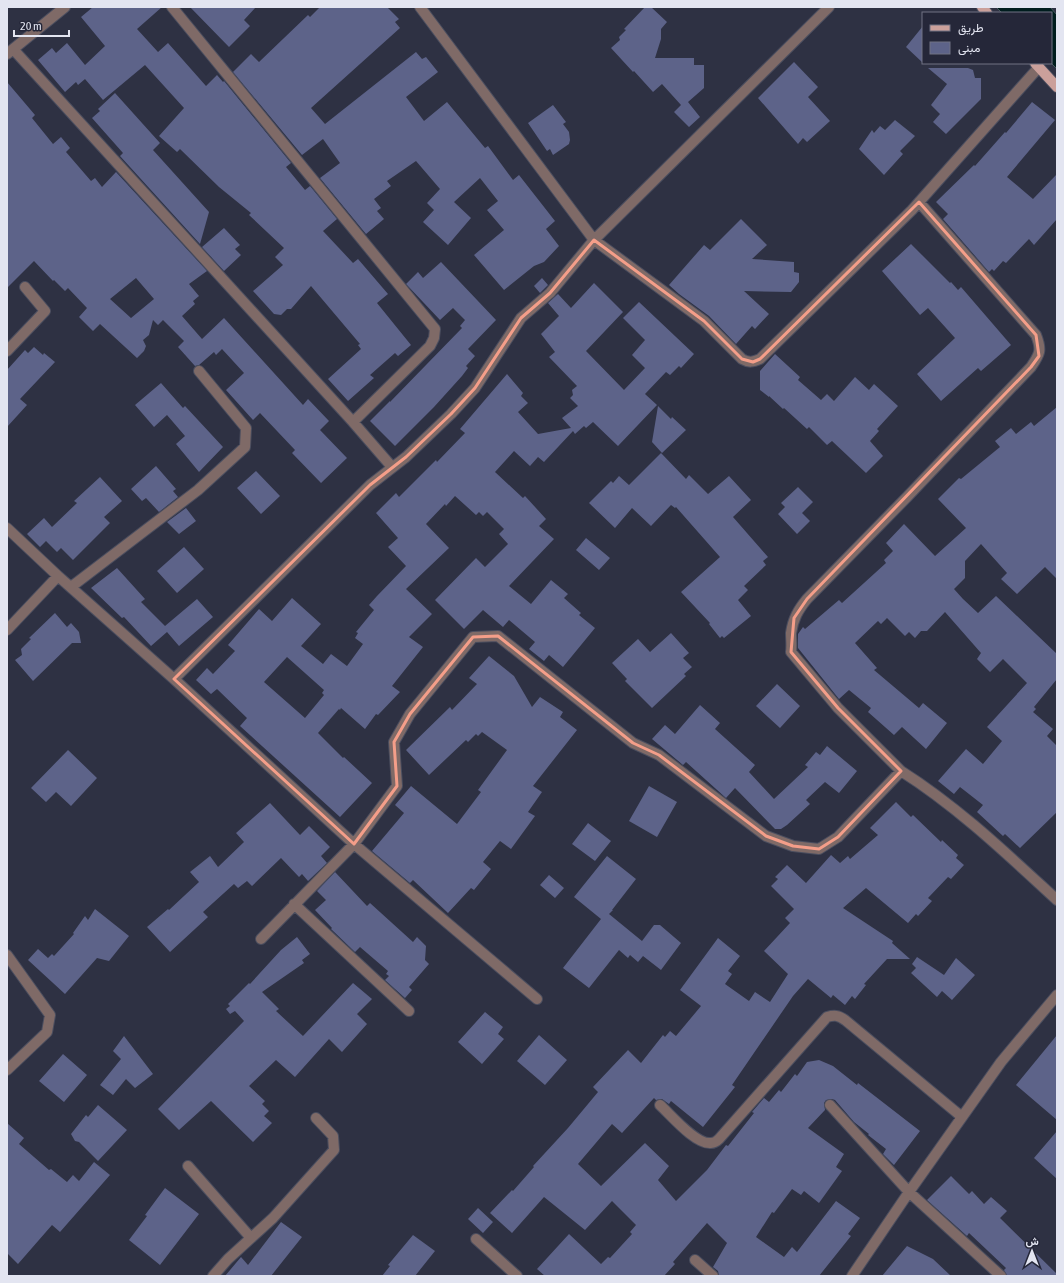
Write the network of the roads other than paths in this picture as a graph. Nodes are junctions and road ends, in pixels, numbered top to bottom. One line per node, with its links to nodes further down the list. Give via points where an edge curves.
1 (65, 7): 5 (street)
2 (172, 7): 13 (street, via 435,329 430,346)
3 (420, 7): 9 (street)
4 (829, 7): 9 (street)
5 (10, 52): 13 (street)
6 (1037, 65): 7 (main road); 8 (street)
7 (1057, 87)
8 (919, 202): 9 (street, via 760,359 753,362 742,359 704,322); 20 (street, via 1036,335 1040,347 1039,356 1031,366 807,599 794,618 791,652 838,708)
9 (594, 240): 14 (street, via 550,293 521,318 475,388 422,443)
10 (25, 286): 11 (street, via 46,310)
11 (7, 351)
12 (199, 371): 17 (street, via 246,428 244,447 198,490)
13 (353, 422): 14 (street)
14 (392, 467): 19 (street, via 370,484)
15 (7, 528): 16 (street)
16 (58, 576): 17 (street); 18 (street)
17 (71, 587): 19 (street)
18 (7, 630)
19 (174, 679): 21 (street)
20 (901, 771): 21 (street, via 838,837 820,849 793,846 766,836 659,755 632,743 498,636 473,637 410,714 394,742 397,786); 22 (street, via 926,787)
21 (354, 844): 23 (street); 27 (street)
22 (1057, 900)
23 (294, 904): 24 (street); 28 (street)
24 (261, 939)
25 (7, 955): 29 (street, via 50,1015 46,1032)
26 (1057, 995): 32 (street, via 1001,1062)
27 (537, 999)
28 (409, 1011)
29 (7, 1070)
30 (660, 1105): 32 (street, via 693,1136 704,1142 714,1143 827,1017 833,1015 845,1020)
31 (830, 1105): 35 (street)
32 (962, 1117): 35 (street)
33 (316, 1118): 36 (street, via 333,1136 334,1150 273,1218)
34 (188, 1166): 36 (street)
35 (909, 1192): 42 (street); 43 (street)
36 (251, 1238): 39 (street)
37 (476, 1239): 40 (street)
38 (695, 1260): 41 (street)
39 (212, 1276)
40 (516, 1276)
41 (713, 1276)
42 (852, 1276)
43 (1001, 1276)

